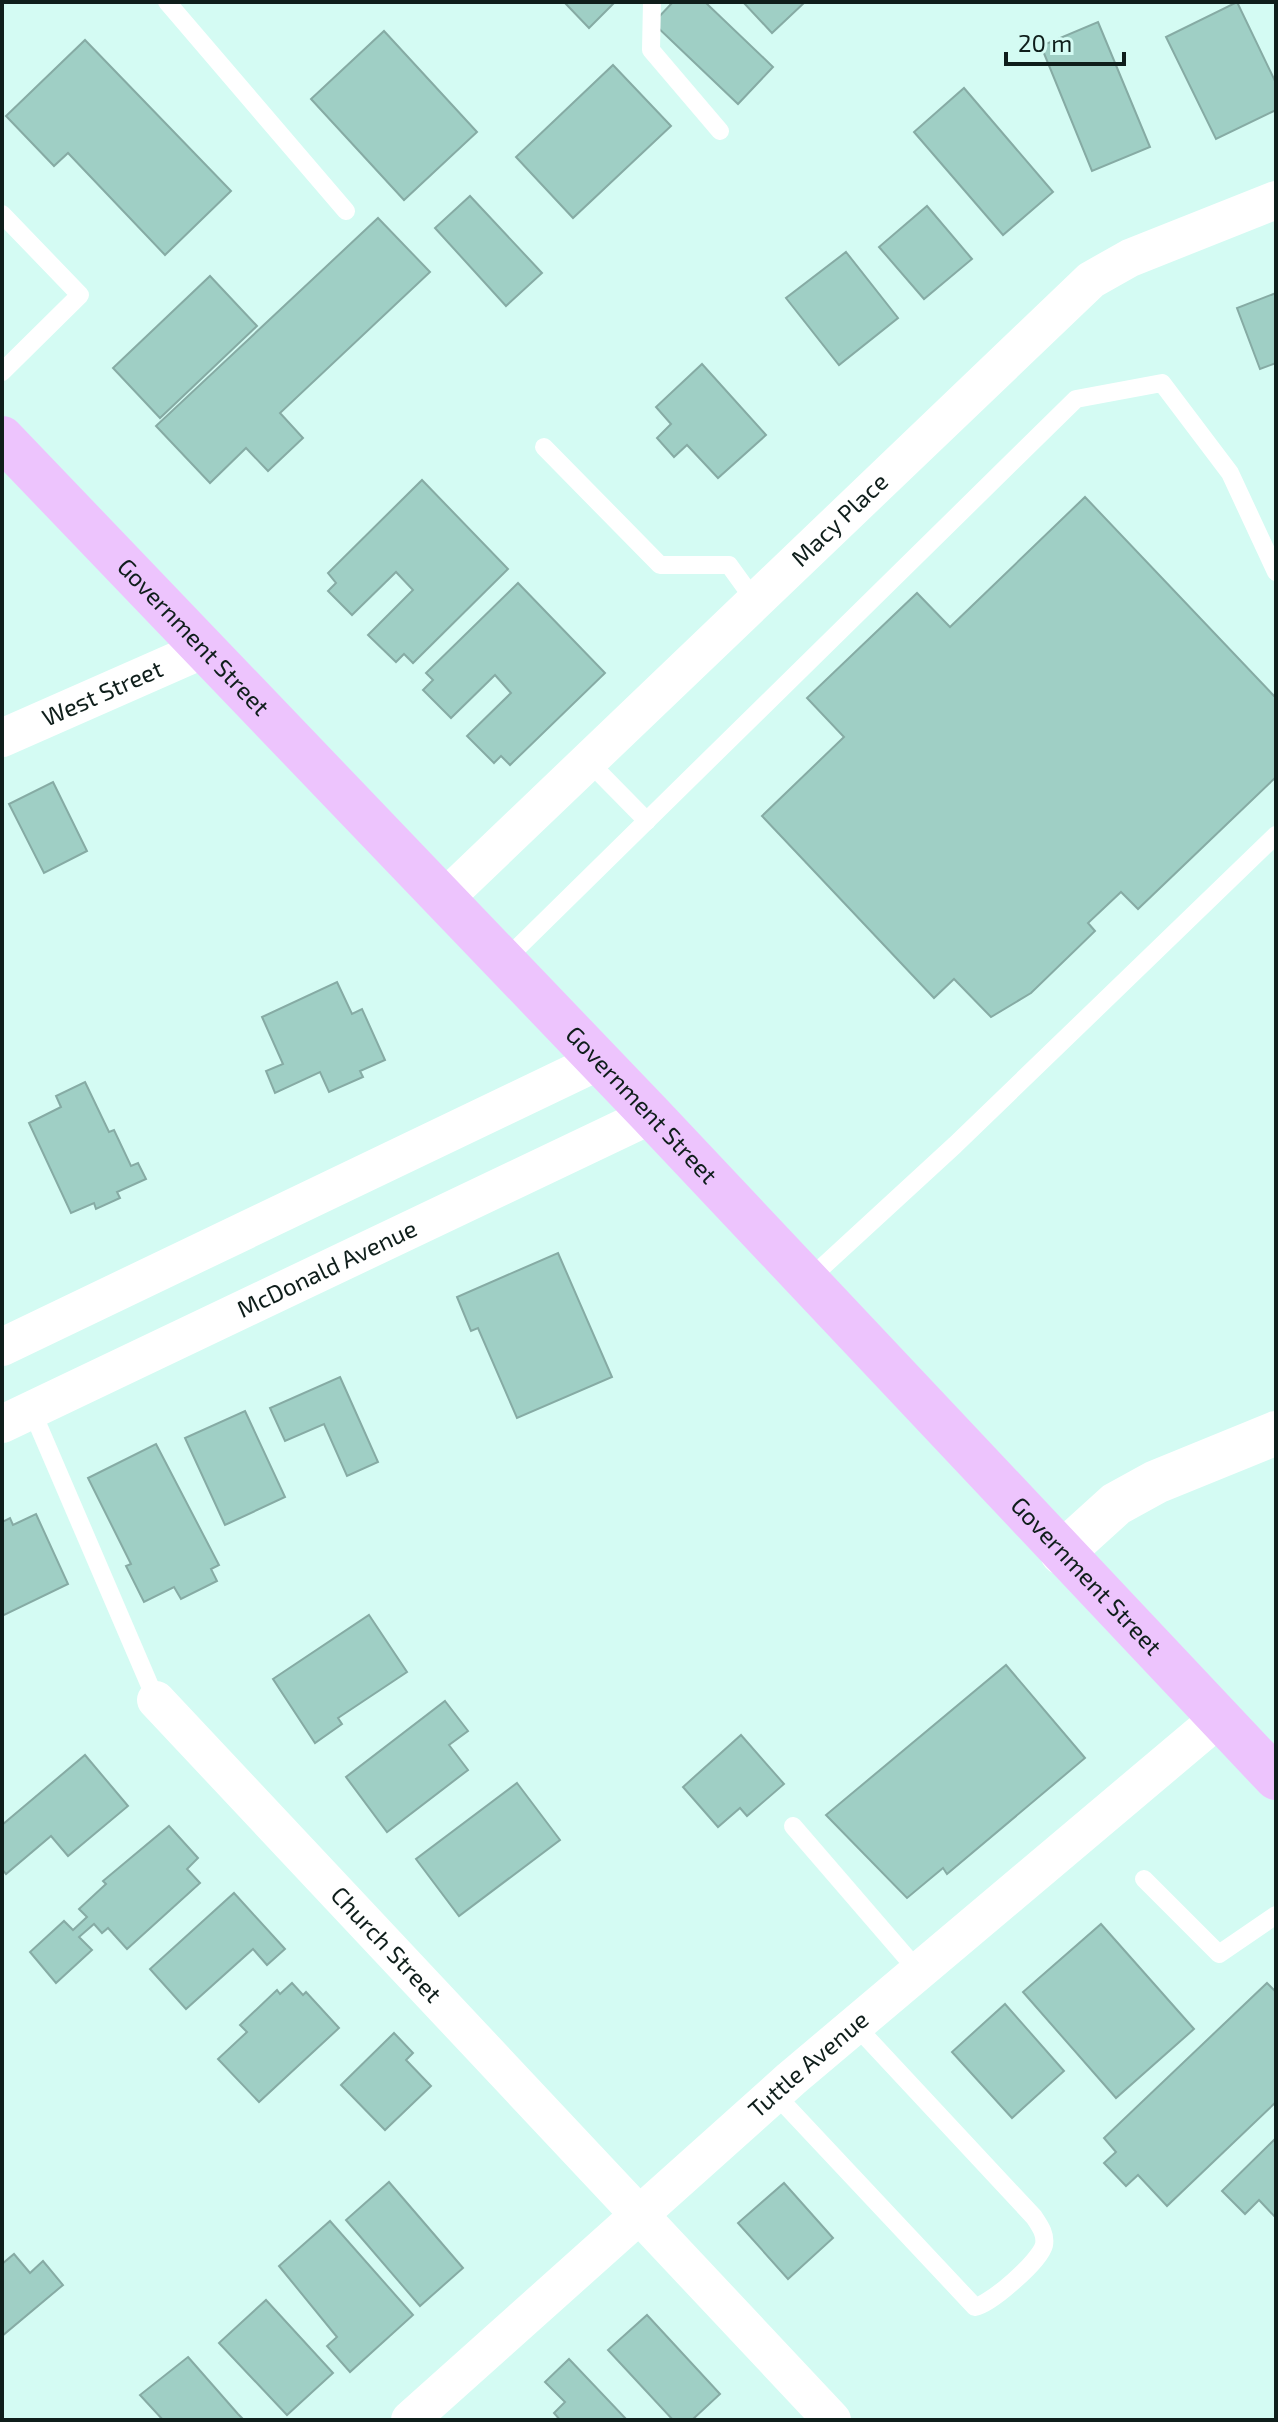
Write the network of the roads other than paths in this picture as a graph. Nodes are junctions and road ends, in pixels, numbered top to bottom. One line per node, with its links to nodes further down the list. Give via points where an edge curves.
1 (167, 2): 5 (lane)
2 (652, 2): 3 (lane, via 651,50)
3 (720, 131)
4 (1276, 200): 11 (street, Macy Place, via 1130,258 1091,280)
5 (346, 211)
6 (2, 214): 7 (lane, via 80,295)
7 (2, 372)
8 (2, 438): 12 (main road, Government Street)
9 (544, 447): 11 (lane, via 660,565 729,565)
10 (1276, 572): 15 (lane, via 1230,473 1162,383 1076,399)
11 (755, 601): 14 (street, Macy Place)
12 (204, 649): 13 (street, West Street); 17 (main road, Government Street)
13 (2, 738)
14 (588, 761): 15 (lane); 17 (street, Macy Place)
15 (647, 821): 18 (lane)
16 (1276, 835): 21 (lane)
17 (444, 899): 18 (main road, Government Street)
18 (503, 962): 19 (main road, Government Street)
19 (599, 1061): 20 (main road, Government Street); 22 (street)
20 (651, 1115): 21 (main road, Government Street); 23 (street, McDonald Avenue)
21 (806, 1282): 25 (main road, Government Street)
22 (2, 1347)
23 (17, 1417): 26 (lane, Church Street)
24 (1276, 1433): 25 (street, via 1116,1504)
25 (1062, 1553): 27 (main road, Government Street)
26 (156, 1700): 35 (street, Church Street)
27 (1218, 1719): 28 (main road, Government Street); 32 (street, Tuttle Avenue)
28 (1276, 1778)
29 (793, 1826): 32 (lane)
30 (1144, 1879): 31 (lane, via 1219,1954)
31 (1276, 1915)
32 (919, 1972): 33 (street, Tuttle Avenue)
33 (855, 2025): 34 (street, Tuttle Avenue); 34 (lane, via 1045,2234 1044,2249 995,2299 975,2307)
34 (775, 2094): 35 (street, Tuttle Avenue)
35 (640, 2213): 36 (street, Tuttle Avenue); 37 (street, Church Street)
36 (410, 2420)
37 (832, 2420)

